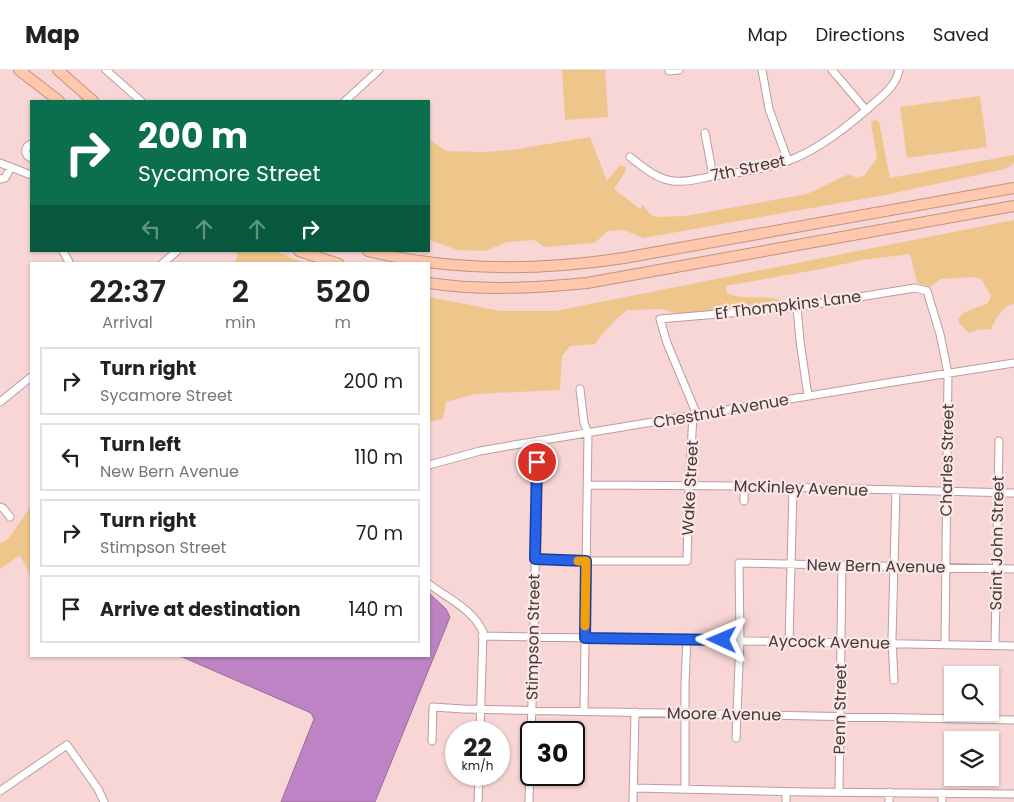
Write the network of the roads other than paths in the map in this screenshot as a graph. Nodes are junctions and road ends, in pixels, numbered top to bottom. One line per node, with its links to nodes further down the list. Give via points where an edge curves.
1 (58, 70): 11 (highway)
2 (66, 70): 11 (highway)
3 (106, 70): 14 (street)
4 (379, 70): 15 (street)
5 (679, 70): 10 (street)
6 (762, 70): 21 (street, via 769,109)
7 (832, 70): 16 (street)
8 (899, 70): 16 (street, 7th Street, via 888,91)
9 (25, 71): 12 (highway); 13 (highway)
10 (669, 72)
11 (91, 98)
12 (58, 100)
13 (62, 100)
14 (141, 100)
15 (346, 100)
16 (866, 110): 21 (street, 7th Street, via 823,143)
17 (704, 133): 25 (street)
18 (30, 144): 19 (street, via 26,151)
19 (30, 157)
20 (630, 157): 25 (street, 7th Street, via 649,172 672,181)
21 (788, 160): 25 (street, 7th Street)
22 (0, 163): 23 (street)
23 (11, 167): 24 (street); 26 (street, via 5,178)
24 (30, 175)
25 (713, 176)
26 (0, 179)
27 (1014, 188): 35 (highway, via 574,265 522,268)
28 (1014, 206): 36 (highway, via 587,283 518,288)
29 (176, 252): 32 (street)
30 (302, 252): 33 (highway)
31 (373, 252): 34 (highway)
32 (164, 262)
33 (333, 262)
34 (420, 262)
35 (430, 263)
36 (430, 283)
37 (915, 288): 38 (street, Ef Thompkins Lane); 41 (street, Charles Street, via 927,291)
38 (798, 307): 39 (street, Ef Thompkins Lane); 44 (street)
39 (660, 319): 46 (street, Wake Street)
40 (1014, 363): 41 (street, Chestnut Avenue)
41 (948, 373): 44 (street, Chestnut Avenue); 56 (street, Charles Street)
42 (30, 378): 45 (street)
43 (580, 389): 47 (street)
44 (808, 396): 46 (street, Chestnut Avenue)
45 (0, 402)
46 (695, 415): 47 (street, Chestnut Avenue); 52 (street, Wake Street)
47 (588, 433): 48 (street, Chestnut Avenue); 51 (street)
48 (537, 441): 50 (street, Chestnut Avenue, via 480,451); 62 (street, Stimpson Street)
49 (999, 441): 57 (street, Saint John Street)
50 (430, 465)
51 (587, 485): 52 (street, McKinley Avenue); 63 (street)
52 (689, 486): 53 (street, McKinley Avenue); 63 (street, Wake Street, via 687,562)
53 (744, 486): 54 (street, McKinley Avenue); 59 (street)
54 (793, 489): 55 (street, McKinley Avenue); 64 (street)
55 (896, 491): 56 (street, McKinley Avenue); 66 (street)
56 (946, 492): 57 (street, McKinley Avenue); 67 (street, Charles Street)
57 (997, 493): 58 (street, McKinley Avenue); 68 (street, Saint John Street)
58 (1014, 493)
59 (744, 501)
60 (0, 507): 61 (street)
61 (10, 517)
62 (535, 559): 63 (street); 72 (street, Stimpson Street)
63 (586, 561): 73 (street)
64 (791, 565): 65 (street, New Bern Avenue); 75 (street, New Bern Avenue, via 739,563); 76 (street)
65 (842, 565): 66 (street, New Bern Avenue); 77 (street, Penn Street)
66 (893, 566): 67 (street, New Bern Avenue); 78 (street)
67 (945, 568): 68 (street, New Bern Avenue); 79 (street, Charles Street)
68 (996, 568): 69 (street, New Bern Avenue); 80 (street, Saint John Street)
69 (1014, 568)
70 (430, 585): 71 (street, via 474,617)
71 (482, 636): 72 (street, Aycock Avenue); 83 (street)
72 (534, 637): 73 (street, Aycock Avenue); 84 (street, Stimpson Street)
73 (585, 638): 74 (street, Aycock Avenue); 85 (street)
74 (687, 639): 75 (street, Aycock Avenue); 87 (street)
75 (740, 640): 76 (street, Aycock Avenue); 88 (street)
76 (790, 641): 77 (street, Aycock Avenue)
77 (841, 642): 78 (street, Aycock Avenue); 89 (street, Penn Street)
78 (892, 643): 79 (street, Aycock Avenue); 82 (street)
79 (945, 644): 80 (street, Aycock Avenue)
80 (995, 645): 81 (street, Aycock Avenue)
81 (1014, 646)
82 (894, 680)
83 (480, 709): 84 (street, Moore Avenue); 91 (street); 93 (street, Moore Avenue, via 433,707)
84 (532, 710): 85 (street, Moore Avenue); 105 (street, Stimpson Street)
85 (584, 711): 86 (street, Moore Avenue)
86 (635, 712): 87 (street, Moore Avenue); 95 (street)
87 (685, 713): 88 (street, Moore Avenue); 96 (street)
88 (736, 714): 89 (street, Moore Avenue); 92 (street)
89 (840, 716): 90 (street, Moore Avenue); 99 (street, Penn Street)
90 (1014, 720)
91 (480, 721)
92 (736, 738)
93 (432, 741)
94 (479, 786): 104 (street)
95 (633, 788): 96 (street); 106 (street)
96 (685, 789): 98 (street)
97 (0, 791): 103 (street, via 67,745)
98 (786, 792): 99 (street); 107 (street)
99 (839, 792): 100 (street)
100 (889, 792): 101 (street); 108 (street)
101 (942, 793): 102 (street); 109 (street)
102 (1014, 794)
103 (104, 802)
104 (478, 802)
105 (529, 802)
106 (633, 802)
107 (786, 802)
108 (889, 802)
109 (942, 802)

